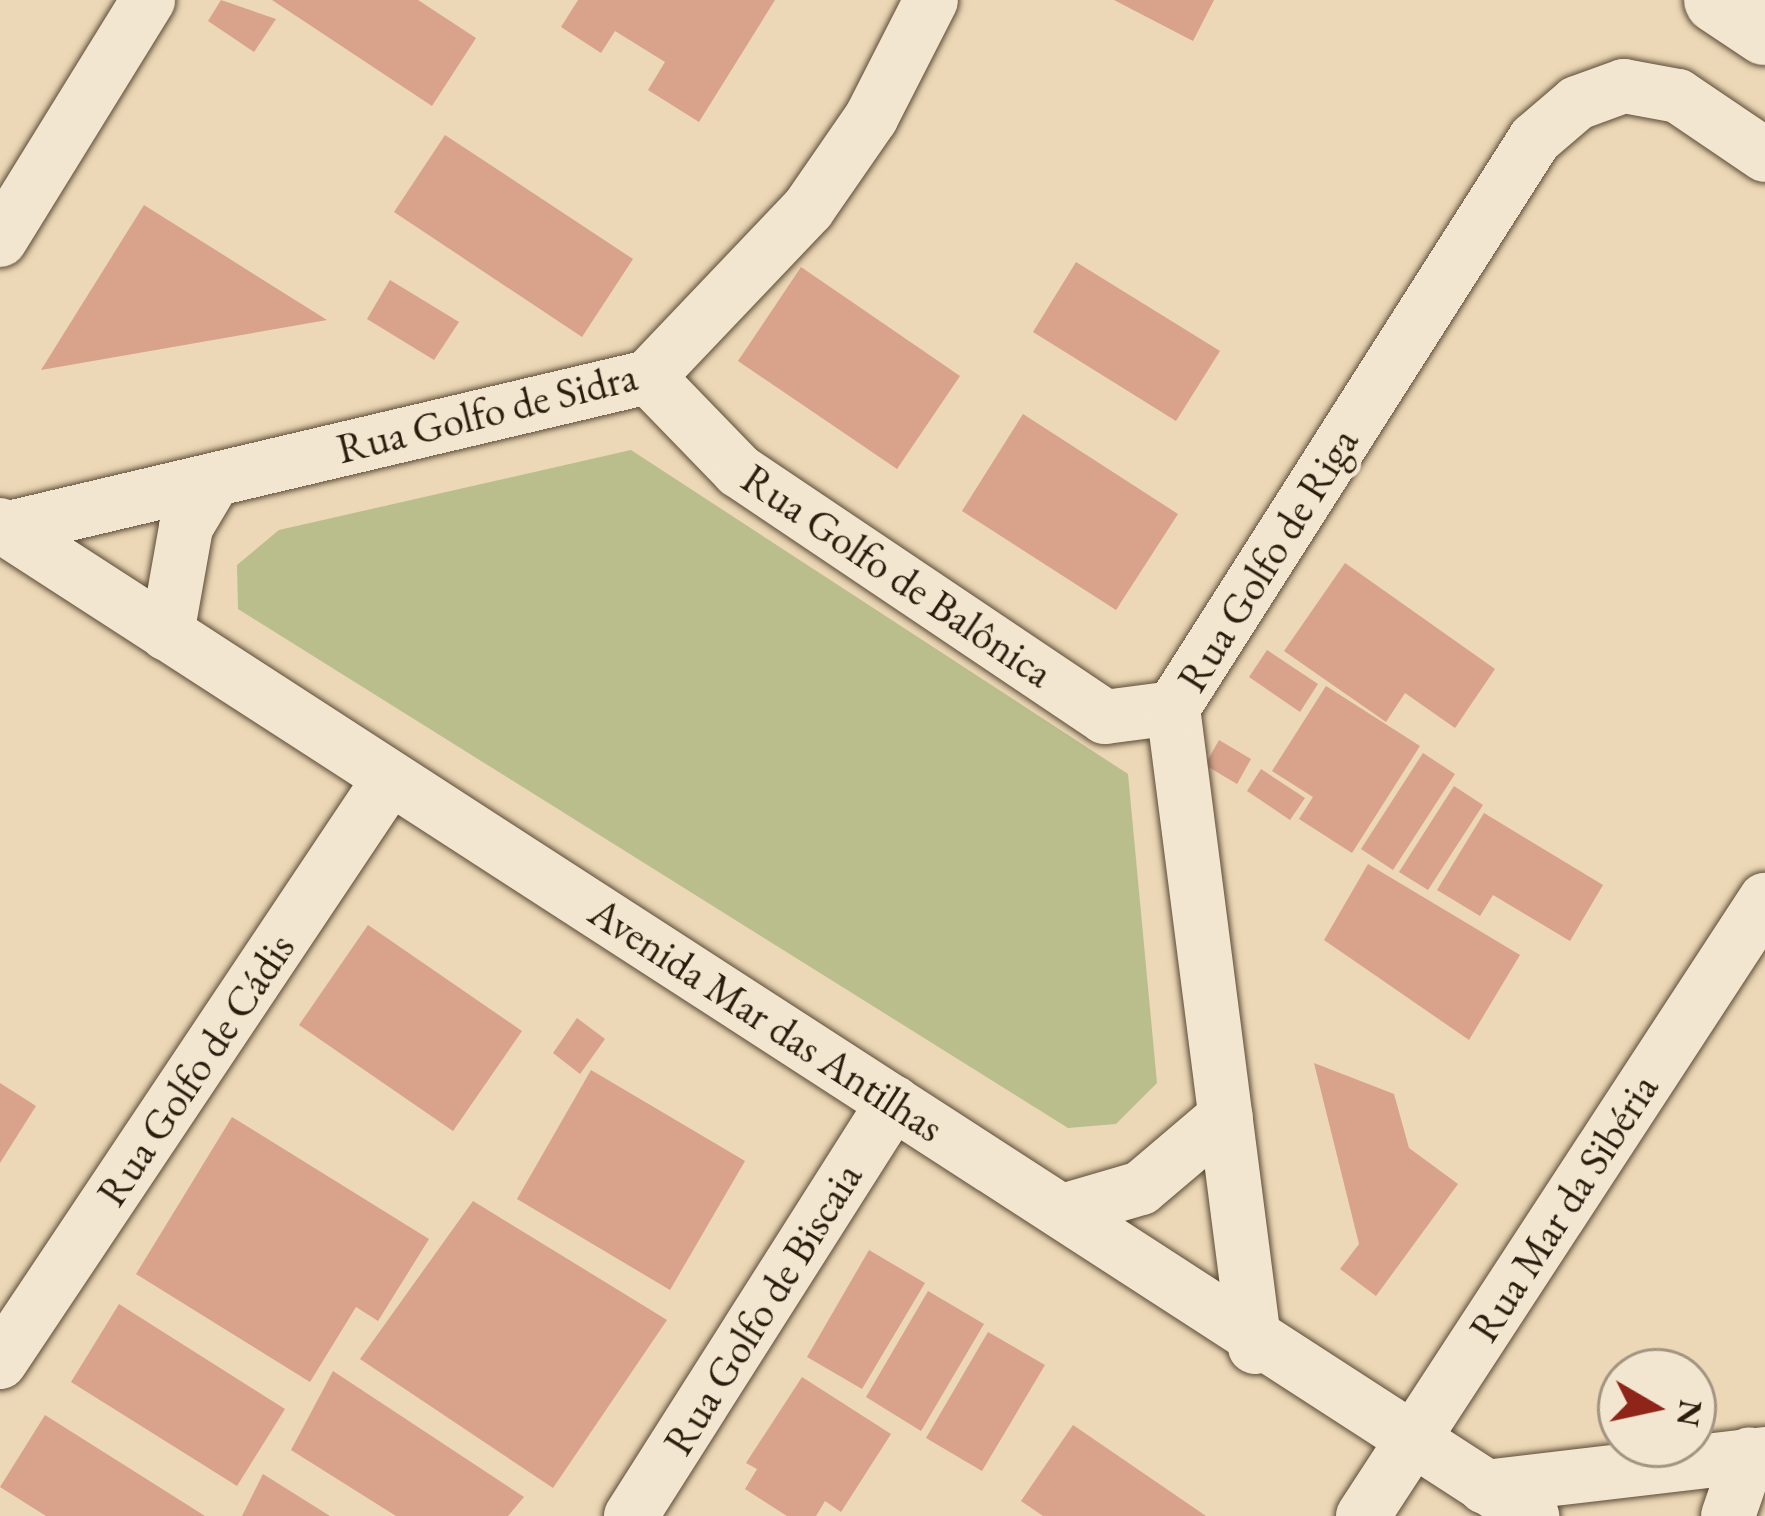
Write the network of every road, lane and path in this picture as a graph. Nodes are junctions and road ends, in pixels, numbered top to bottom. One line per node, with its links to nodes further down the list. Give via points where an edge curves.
1 (148, 0): 6 (street)
2 (931, 0): 7 (street, Rua Golfo de Sidra, via 808,209)
3 (1718, 0): 4 (street)
4 (1765, 32)
5 (1765, 155): 11 (street, Rua Golfo de Riga, via 1678,96 1624,86 1577,103 1535,140)
6 (0, 240)
7 (648, 377): 8 (street, Rua Golfo de Sidra); 11 (street, Rua Golfo de Balônica, via 739,471 1105,717)
8 (214, 480): 9 (street, Rua Golfo de Sidra); 10 (street, via 186,527)
9 (3, 527): 10 (street, Avenida Mar das Antilhas)
10 (167, 634): 12 (street, Avenida Mar das Antilhas)
11 (1173, 708): 15 (street, Rua Golfo de Riga)
12 (390, 778): 14 (street, Avenida Mar das Antilhas); 18 (street, Rua Golfo de Cádis)
13 (1765, 900): 19 (street, Rua Mar da Sibéria)
14 (894, 1102): 16 (street, Avenida Mar das Antilhas); 22 (street, Rua Golfo de Biscaia)
15 (1226, 1116): 16 (street, via 1141,1188); 17 (street, Rua Golfo de Riga)
16 (1064, 1211): 17 (street, Avenida Mar das Antilhas)
17 (1255, 1347): 19 (street, Avenida Mar das Antilhas)
18 (0, 1362)
19 (1412, 1440): 21 (street, Avenida Mar das Antilhas); 23 (street, Rua Mar da Sibéria)
20 (1757, 1455): 21 (street); 25 (street)
21 (1485, 1487): 24 (street, Avenida Mar das Antilhas)
22 (631, 1516)
23 (1364, 1516)
24 (1532, 1516)
25 (1728, 1516)

